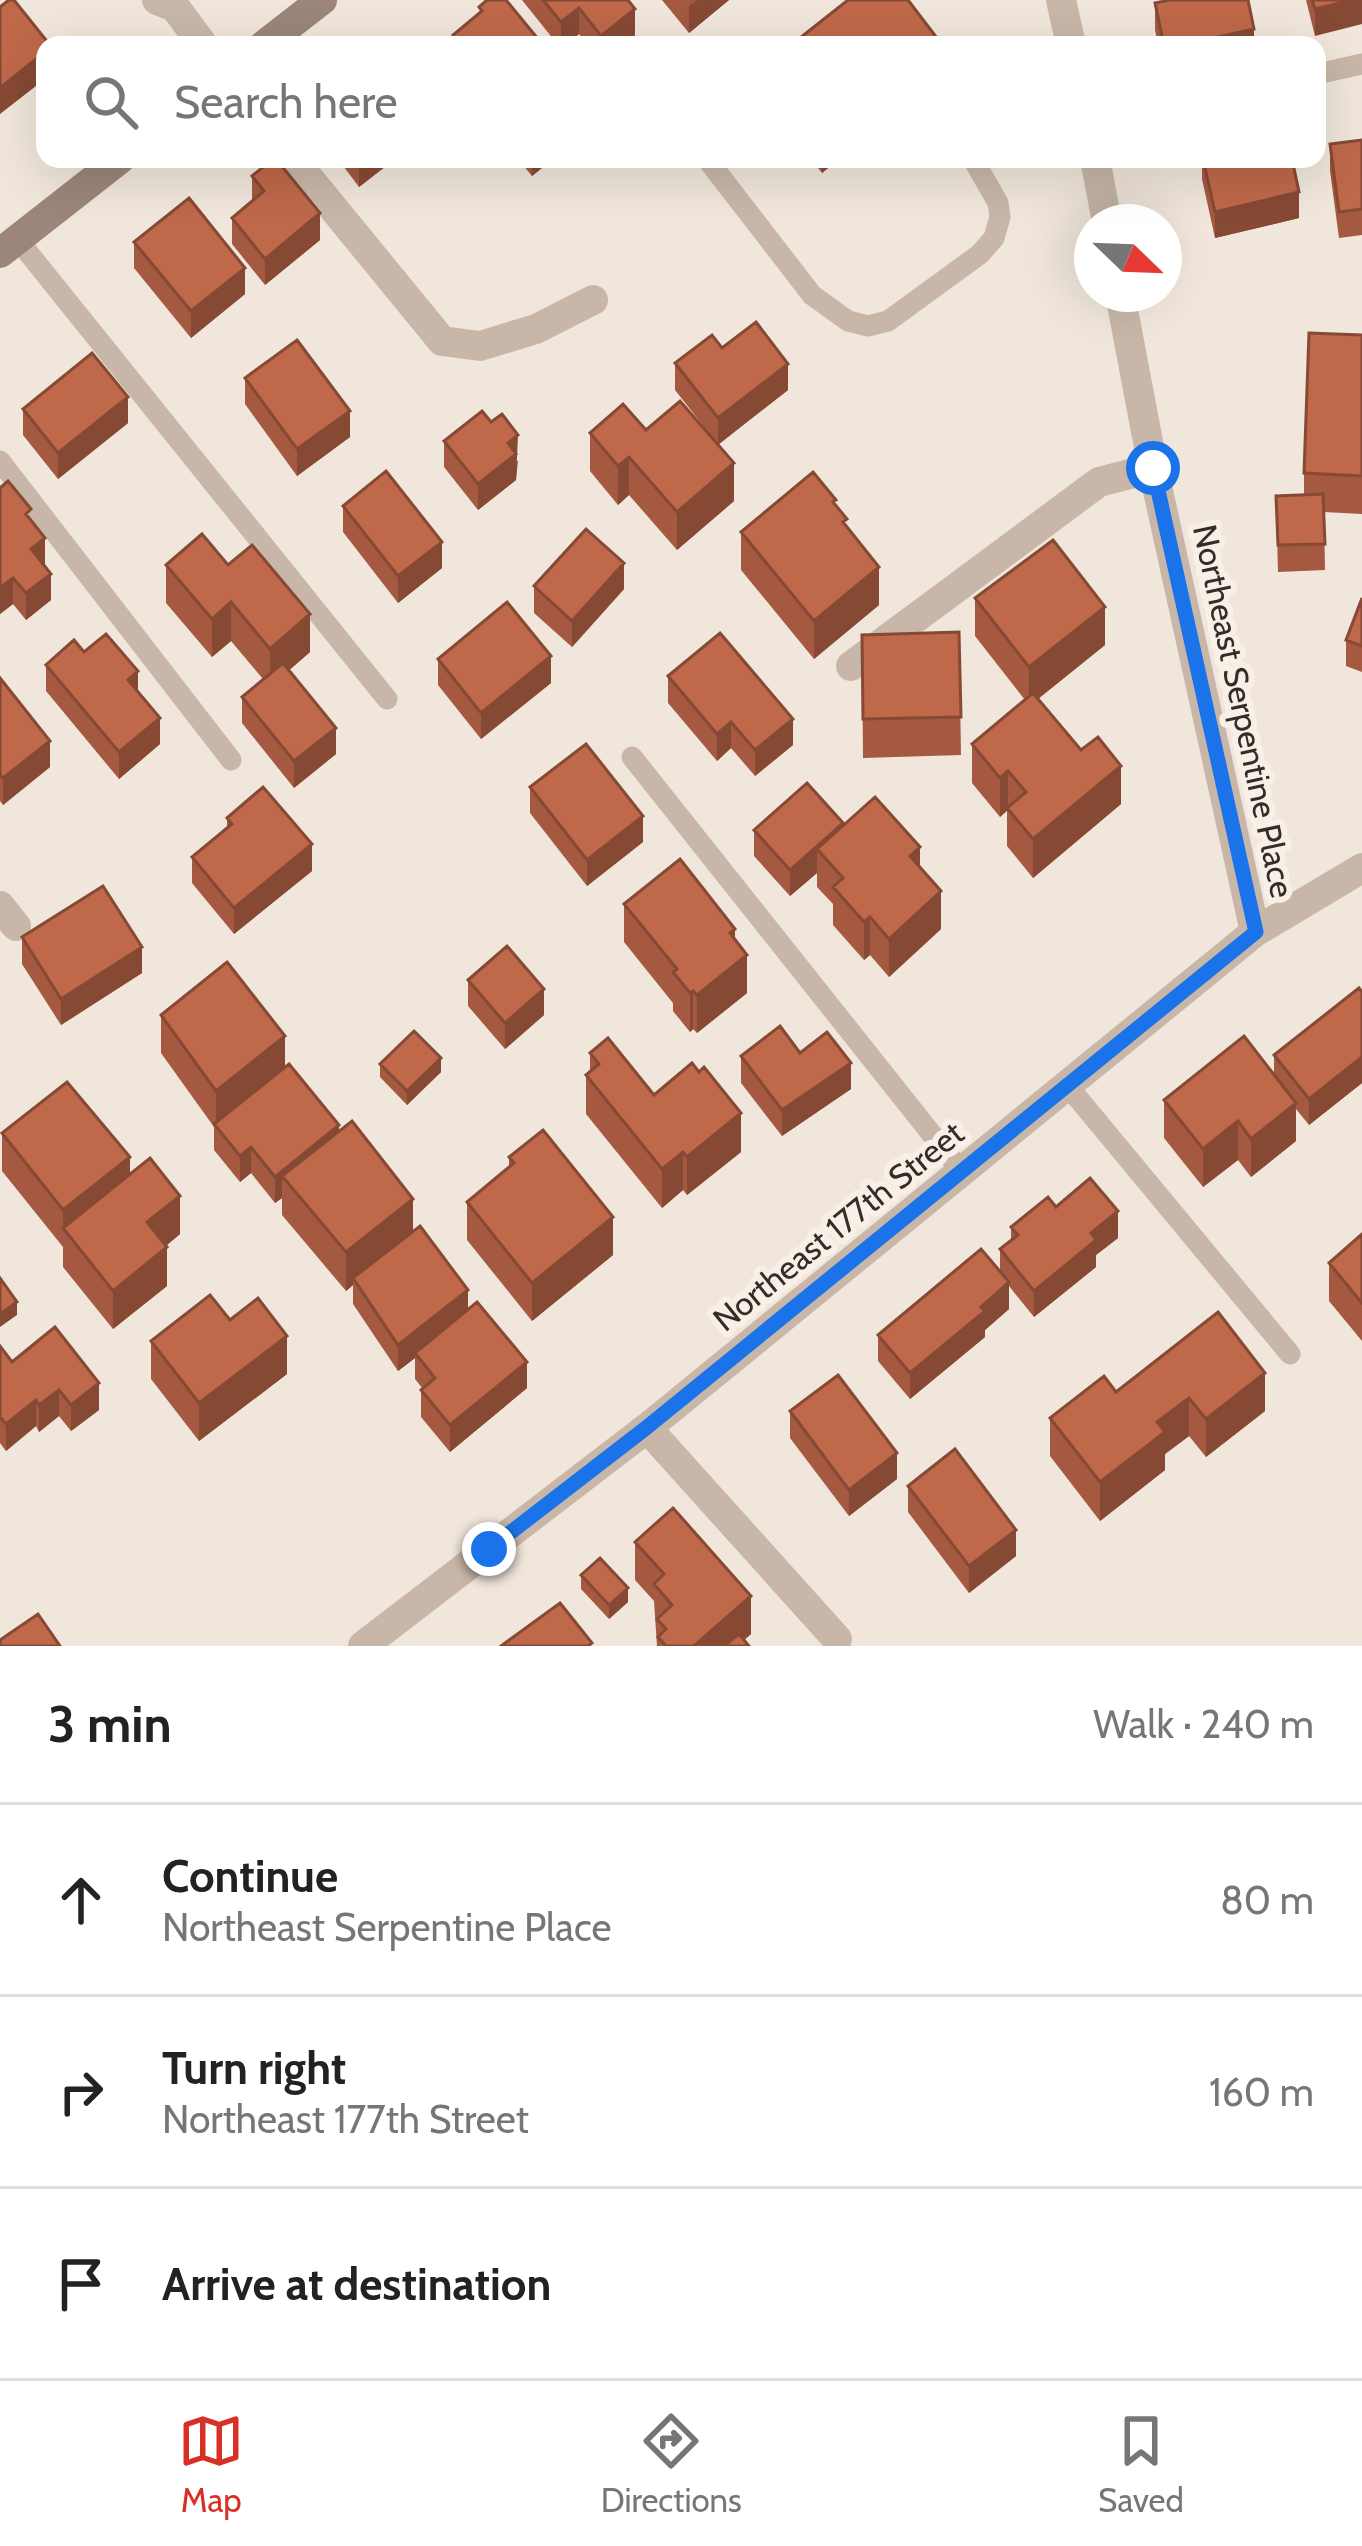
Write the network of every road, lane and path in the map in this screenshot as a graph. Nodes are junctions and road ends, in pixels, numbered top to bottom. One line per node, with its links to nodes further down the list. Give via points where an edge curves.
1 (158, 0): 4 (street, via 175,7)
2 (322, 0): 5 (street)
3 (1061, 0): 6 (street)
4 (196, 36)
5 (276, 36)
6 (1069, 36)
7 (1362, 64): 8 (lane)
8 (1326, 72)
9 (109, 168): 15 (street)
10 (300, 168): 16 (street, via 442,340 480,346)
11 (714, 168): 12 (lane, via 812,295 848,322 868,326 888,321 994,238 998,203)
12 (978, 168)
13 (1097, 168): 14 (street)
14 (1104, 204)
15 (9, 246): 21 (lane)
16 (593, 300)
17 (1123, 312): 19 (street, Northeast Serpentine Place)
18 (0, 461): 23 (lane)
19 (1153, 468): 20 (street, via 1099,482); 25 (street, Northeast Serpentine Place)
20 (851, 665)
21 (387, 699)
22 (632, 757): 27 (lane)
23 (231, 760)
24 (1362, 868): 25 (street, Northeast 177th Street)
25 (1256, 932): 26 (street, Northeast 177th Street)
26 (1067, 1085): 27 (street, Northeast 177th Street); 28 (lane)
27 (961, 1171): 29 (street, Northeast 177th Street)
28 (1290, 1354)
29 (646, 1428): 30 (street); 31 (street, Northeast 177th Street)
30 (837, 1639)
31 (363, 1646)

